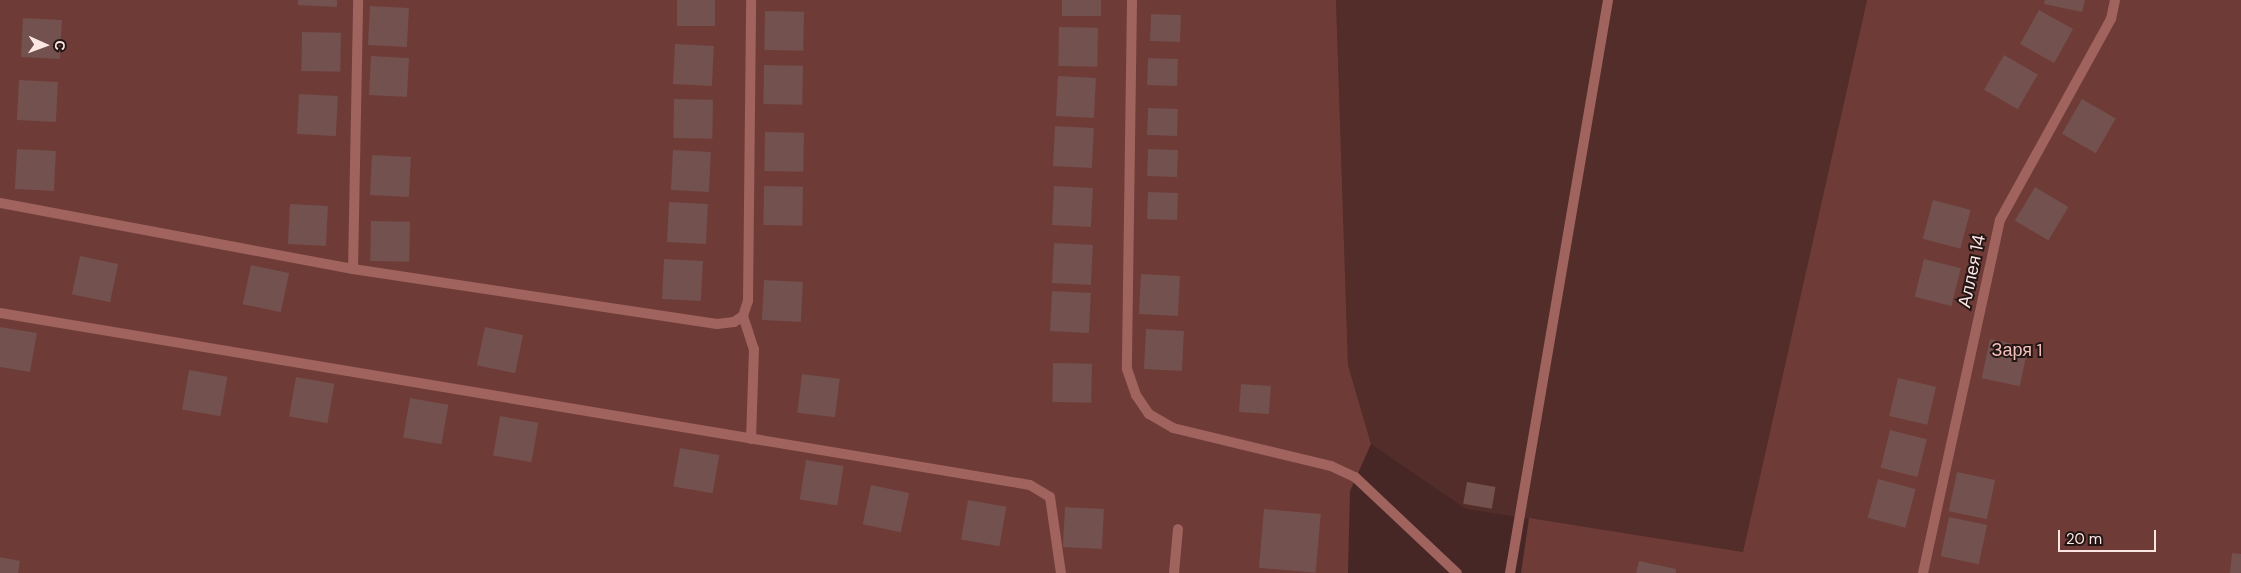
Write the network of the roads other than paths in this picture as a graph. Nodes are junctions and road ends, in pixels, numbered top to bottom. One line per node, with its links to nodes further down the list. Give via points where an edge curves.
1 (358, 0): 7 (lane)
2 (751, 0): 9 (lane, via 748,301)
3 (1132, 0): 14 (lane, via 1127,368 1136,395 1149,414 1173,428 1331,466 1356,477)
4 (1608, 0): 15 (lane)
5 (2115, 0): 16 (lane, Аллея 14, via 2111,19 2000,220)
6 (0, 202): 7 (lane)
7 (353, 269): 9 (lane, via 717,324)
8 (0, 313): 10 (lane)
9 (743, 316): 10 (lane, via 754,349)
10 (751, 438): 12 (lane, via 1043,490 1055,511)
11 (1178, 529): 13 (lane)
12 (1062, 573)
13 (1174, 573)
14 (1457, 573)
15 (1510, 573)
16 (1923, 573)

